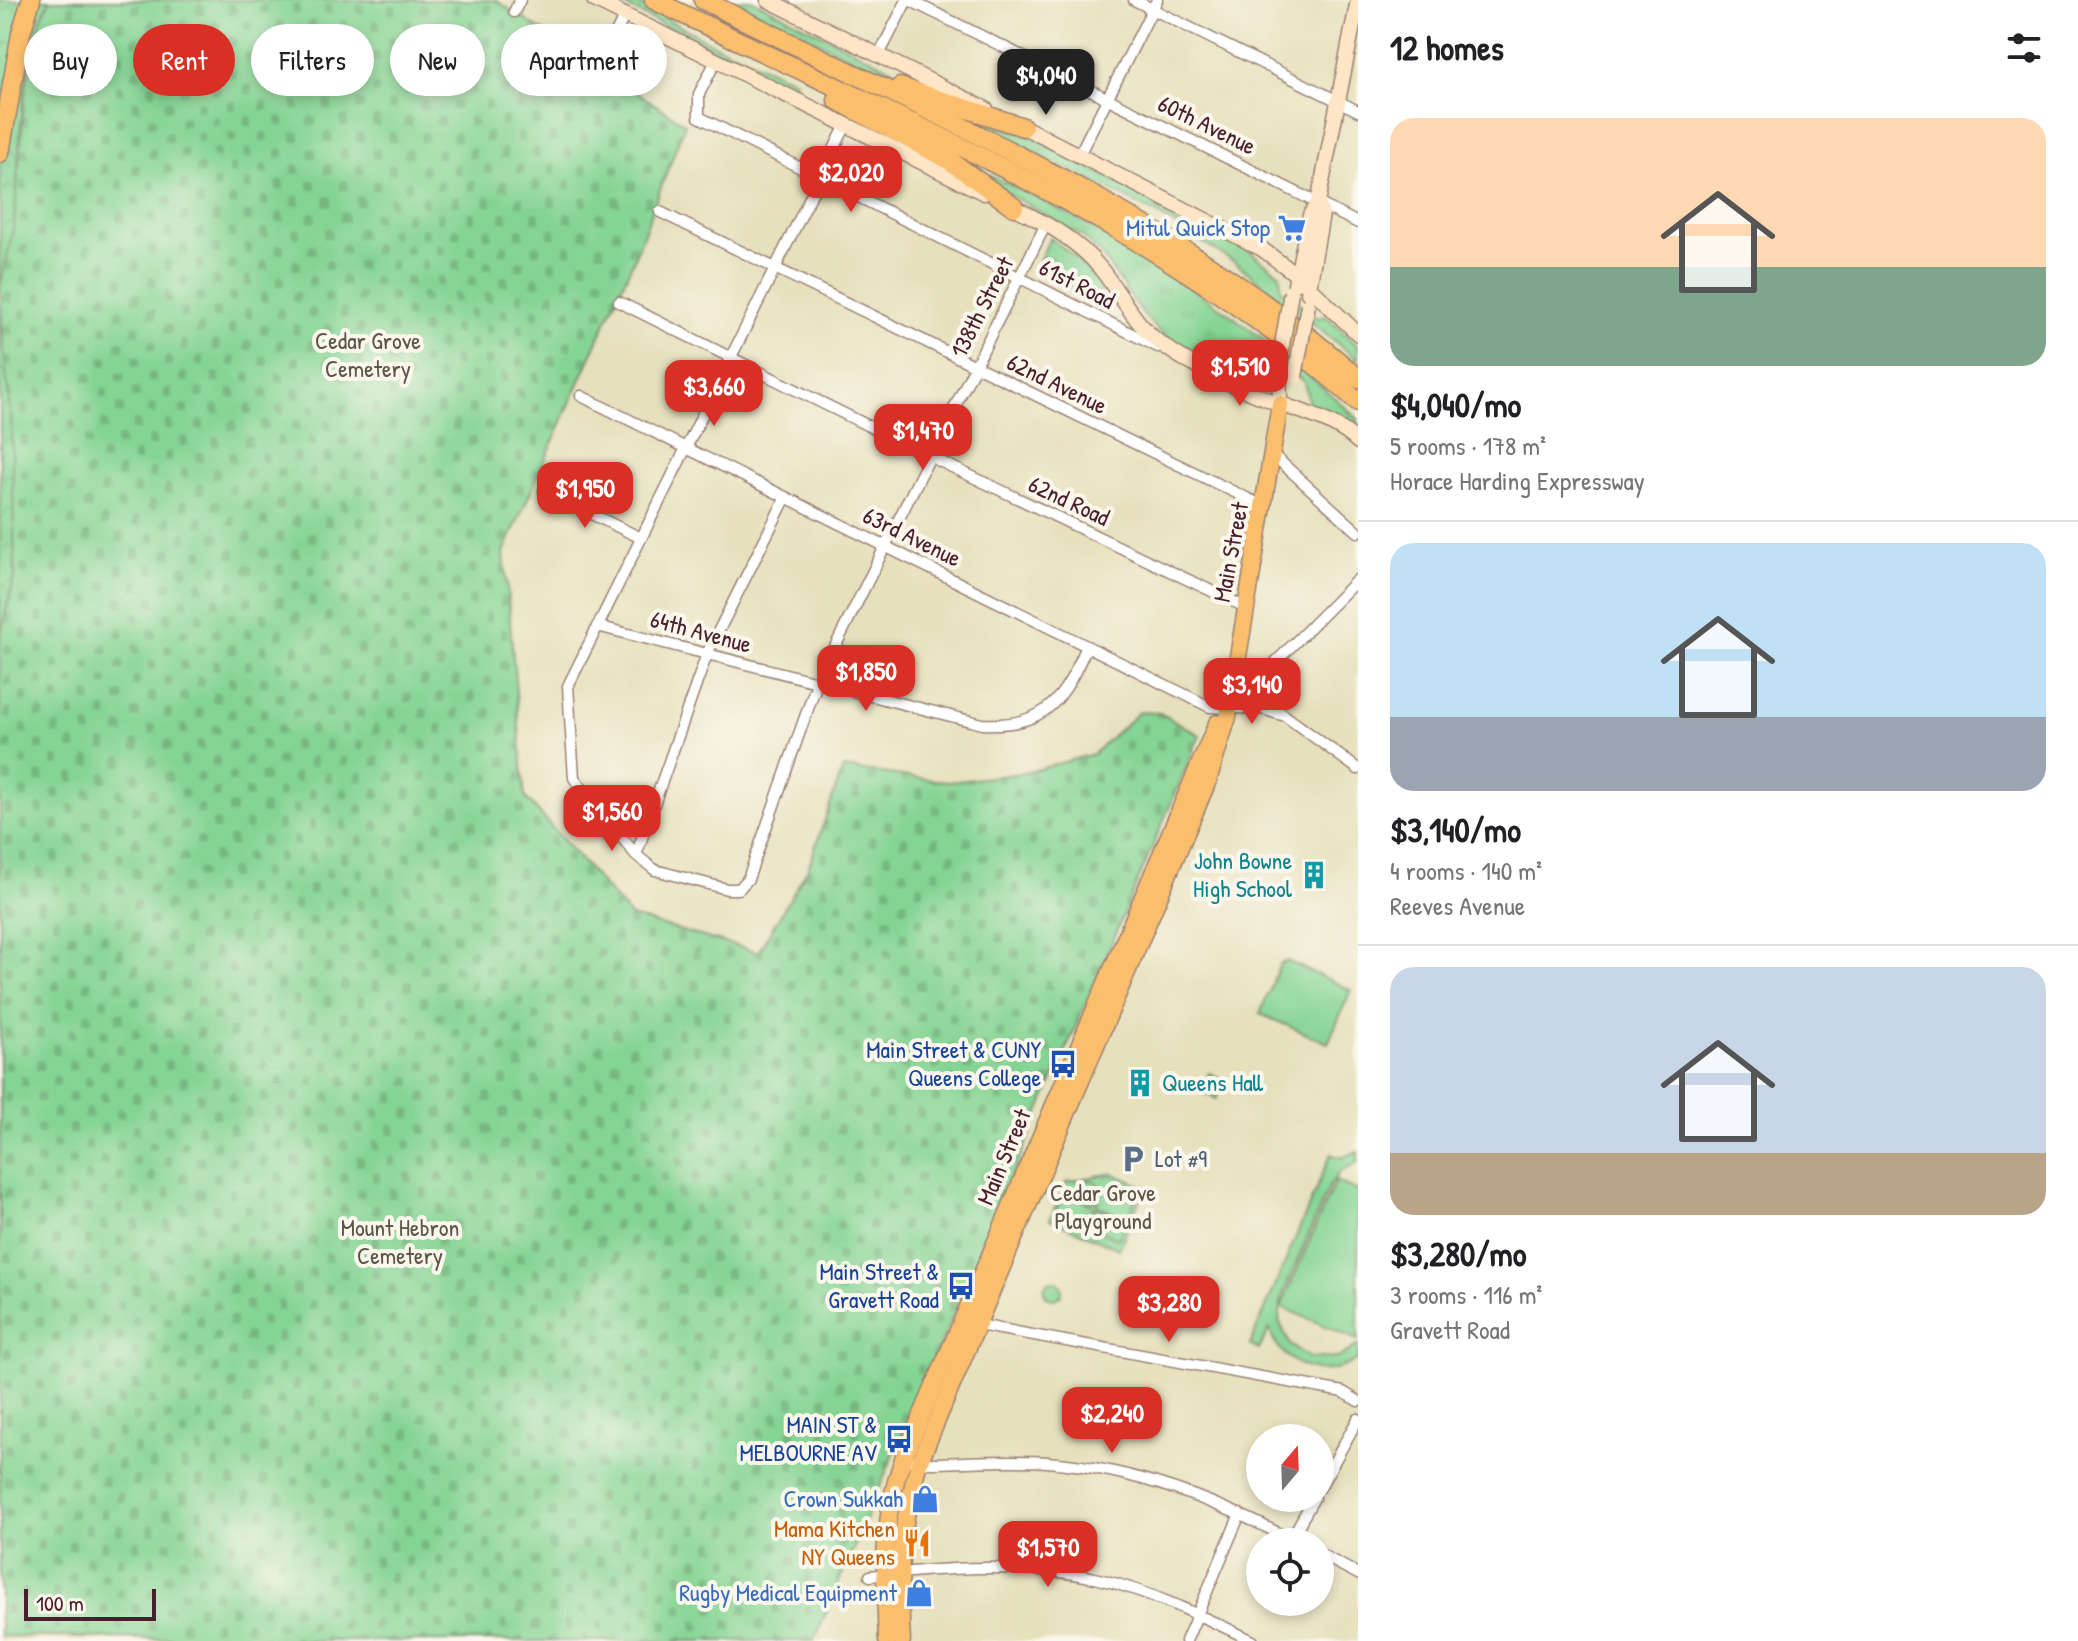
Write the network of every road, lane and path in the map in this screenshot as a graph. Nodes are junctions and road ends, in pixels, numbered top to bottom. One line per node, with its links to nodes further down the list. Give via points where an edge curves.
1 (31, 0): 25 (highway)
2 (520, 0): 11 (street)
3 (594, 0): 12 (main road)
4 (654, 0): 16 (highway)
5 (703, 0): 14 (highway)
6 (768, 0): 15 (main road)
7 (908, 0): 15 (street); 18 (street, 60th Avenue)
8 (1134, 0): 10 (street)
9 (1358, 0): 19 (main road, Main Street)
10 (1155, 5): 18 (street); 19 (street)
11 (514, 12)
12 (625, 15): 13 (street); 17 (main road)
13 (620, 24)
14 (807, 52): 22 (highway, via 851,63 918,94); 41 (highway, via 1162,233 1267,303)
15 (879, 55): 22 (main road)
16 (767, 56): 29 (highway, via 962,169); 43 (highway, via 1138,240 1245,310)
17 (716, 61): 21 (main road); 27 (street, 61st Road, via 699,94 699,117)
18 (1108, 98): 26 (street); 28 (street, 60th Avenue)
19 (1338, 101): 20 (street); 28 (main road, Main Street)
20 (1358, 111)
21 (846, 125): 27 (street); 29 (main road)
22 (1023, 127): 26 (main road)
23 (0, 133): 24 (highway)
24 (0, 146)
25 (0, 153)
26 (1079, 155): 35 (main road, via 1239,236)
27 (818, 179): 33 (street); 34 (street, 61st Road)
28 (1318, 203): 31 (street, 60th Avenue); 35 (main road, Main Street, via 1322,214)
29 (1014, 207): 32 (main road)
30 (660, 212): 33 (street, 62nd Avenue)
31 (1358, 223)
32 (1046, 224): 34 (street, 138th Street); 38 (main road, via 1090,256 1141,326)
33 (774, 268): 39 (street); 40 (street, 62nd Avenue)
34 (1019, 278): 38 (street, 61st Road); 40 (street, 138th Street)
35 (1302, 281): 37 (main road); 44 (main road, Main Street, bridge, via 1291,292 1279,363); 44 (main road, Main Street, bridge, via 1308,305 1295,376)
36 (619, 302): 39 (street, 62nd Road)
37 (1358, 334)
38 (1181, 357): 44 (main road)
39 (730, 358): 46 (street); 48 (street, 62nd Road)
40 (975, 367): 48 (street, 138th Street); 51 (street, 62nd Avenue)
41 (1358, 378)
42 (581, 396): 46 (street, 63rd Avenue)
43 (1358, 402)
44 (1280, 404): 45 (main road, via 1332,424); 47 (main road, Main Street)
45 (1358, 442)
46 (686, 447): 50 (street, 63rd Avenue); 53 (street)
47 (1272, 454): 51 (main road, Main Street); 52 (street)
48 (931, 457): 54 (street, 138th Street); 56 (street, 62nd Road)
49 (544, 491): 53 (street)
50 (786, 497): 54 (street, 63rd Avenue); 59 (street)
51 (1265, 507): 56 (main road, Main Street)
52 (1358, 532)
53 (641, 538): 57 (street)
54 (886, 546): 58 (street, 63rd Avenue); 61 (street, 138th Street)
55 (1358, 579): 62 (street)
56 (1245, 607): 60 (main road, Main Street)
57 (597, 626): 59 (street, 64th Avenue); 66 (street, via 568,686 574,778)
58 (1087, 646): 61 (street, 64th Avenue, via 1062,696 1050,708 994,725); 63 (street, 63rd Avenue, via 1210,707)
59 (707, 654): 61 (street, 64th Avenue); 66 (street)
60 (1232, 679): 62 (street); 63 (main road, Main Street)
61 (817, 683): 66 (street, 138th Street, via 748,879 739,889 682,880 655,870)
62 (1255, 683): 64 (street, via 1258,696)
63 (1227, 708): 64 (street, 63rd Avenue); 67 (main road, Main Street, via 1227,724 1208,781)
64 (1282, 715): 65 (street)
65 (1358, 768)
66 (636, 855)
67 (968, 1322): 68 (street, via 1343,1392); 70 (main road, Main Street)
68 (1358, 1401)
69 (1358, 1419): 71 (street)
70 (911, 1461): 72 (street, via 1080,1466 1179,1488); 76 (main road, Main Street, via 902,1522)
71 (1334, 1462)
72 (1240, 1514): 73 (street); 77 (street)
73 (1268, 1528)
74 (1334, 1561): 75 (street)
75 (1358, 1574)
76 (884, 1575): 77 (street, via 1051,1572 1112,1583); 78 (main road, Main Street); 79 (main road, Main Street)
77 (1197, 1614): 80 (street); 81 (street)
78 (887, 1641)
79 (902, 1641)
80 (1186, 1641)
81 (1253, 1641)

